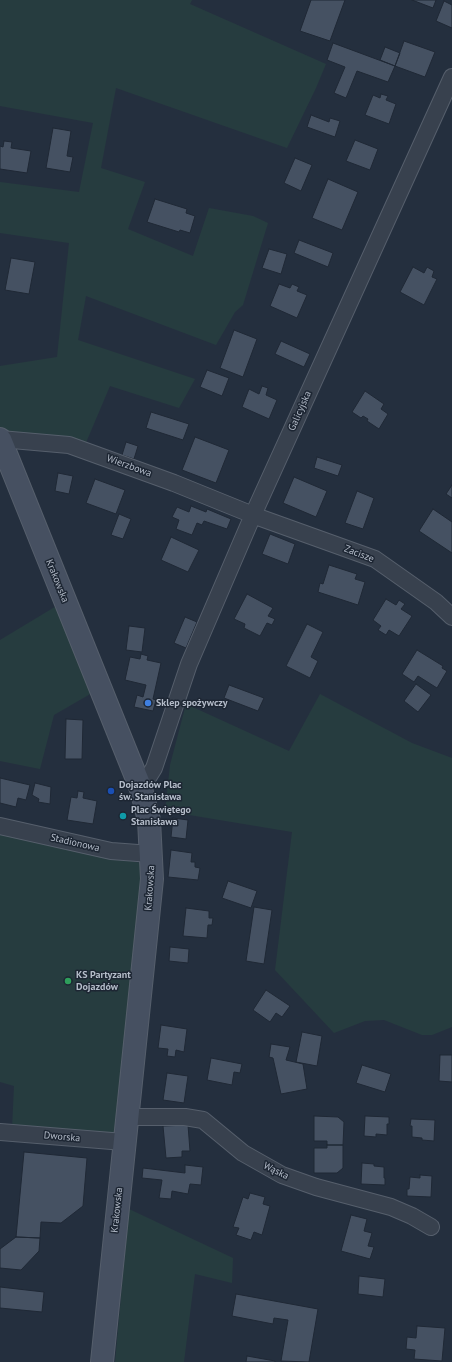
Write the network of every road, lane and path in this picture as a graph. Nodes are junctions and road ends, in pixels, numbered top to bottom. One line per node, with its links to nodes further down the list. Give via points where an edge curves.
1 (452, 77): 3 (street, Galicyjska)
2 (0, 439): 3 (street, Wierzbowa, via 69,445 170,481); 6 (street, Krakowska)
3 (253, 515): 4 (street, Zacisze, via 375,559 436,602); 5 (street, Galicyjska, via 189,664)
4 (452, 617)
5 (160, 750): 6 (street); 7 (street, Galicyjska, via 154,768)
6 (133, 768): 7 (street, Krakowska)
7 (141, 789): 9 (street, Krakowska, via 149,820)
8 (0, 826): 9 (street, Stadionowa, via 111,851)
9 (152, 854): 10 (street, Krakowska, via 152,879)
10 (127, 1117): 12 (street, Krakowska); 13 (street, Wąska, via 185,1117 203,1120 243,1153 282,1175 391,1207)
11 (0, 1132): 12 (street, Dworska)
12 (124, 1142): 14 (street, Krakowska)
13 (431, 1227)
14 (102, 1362)

